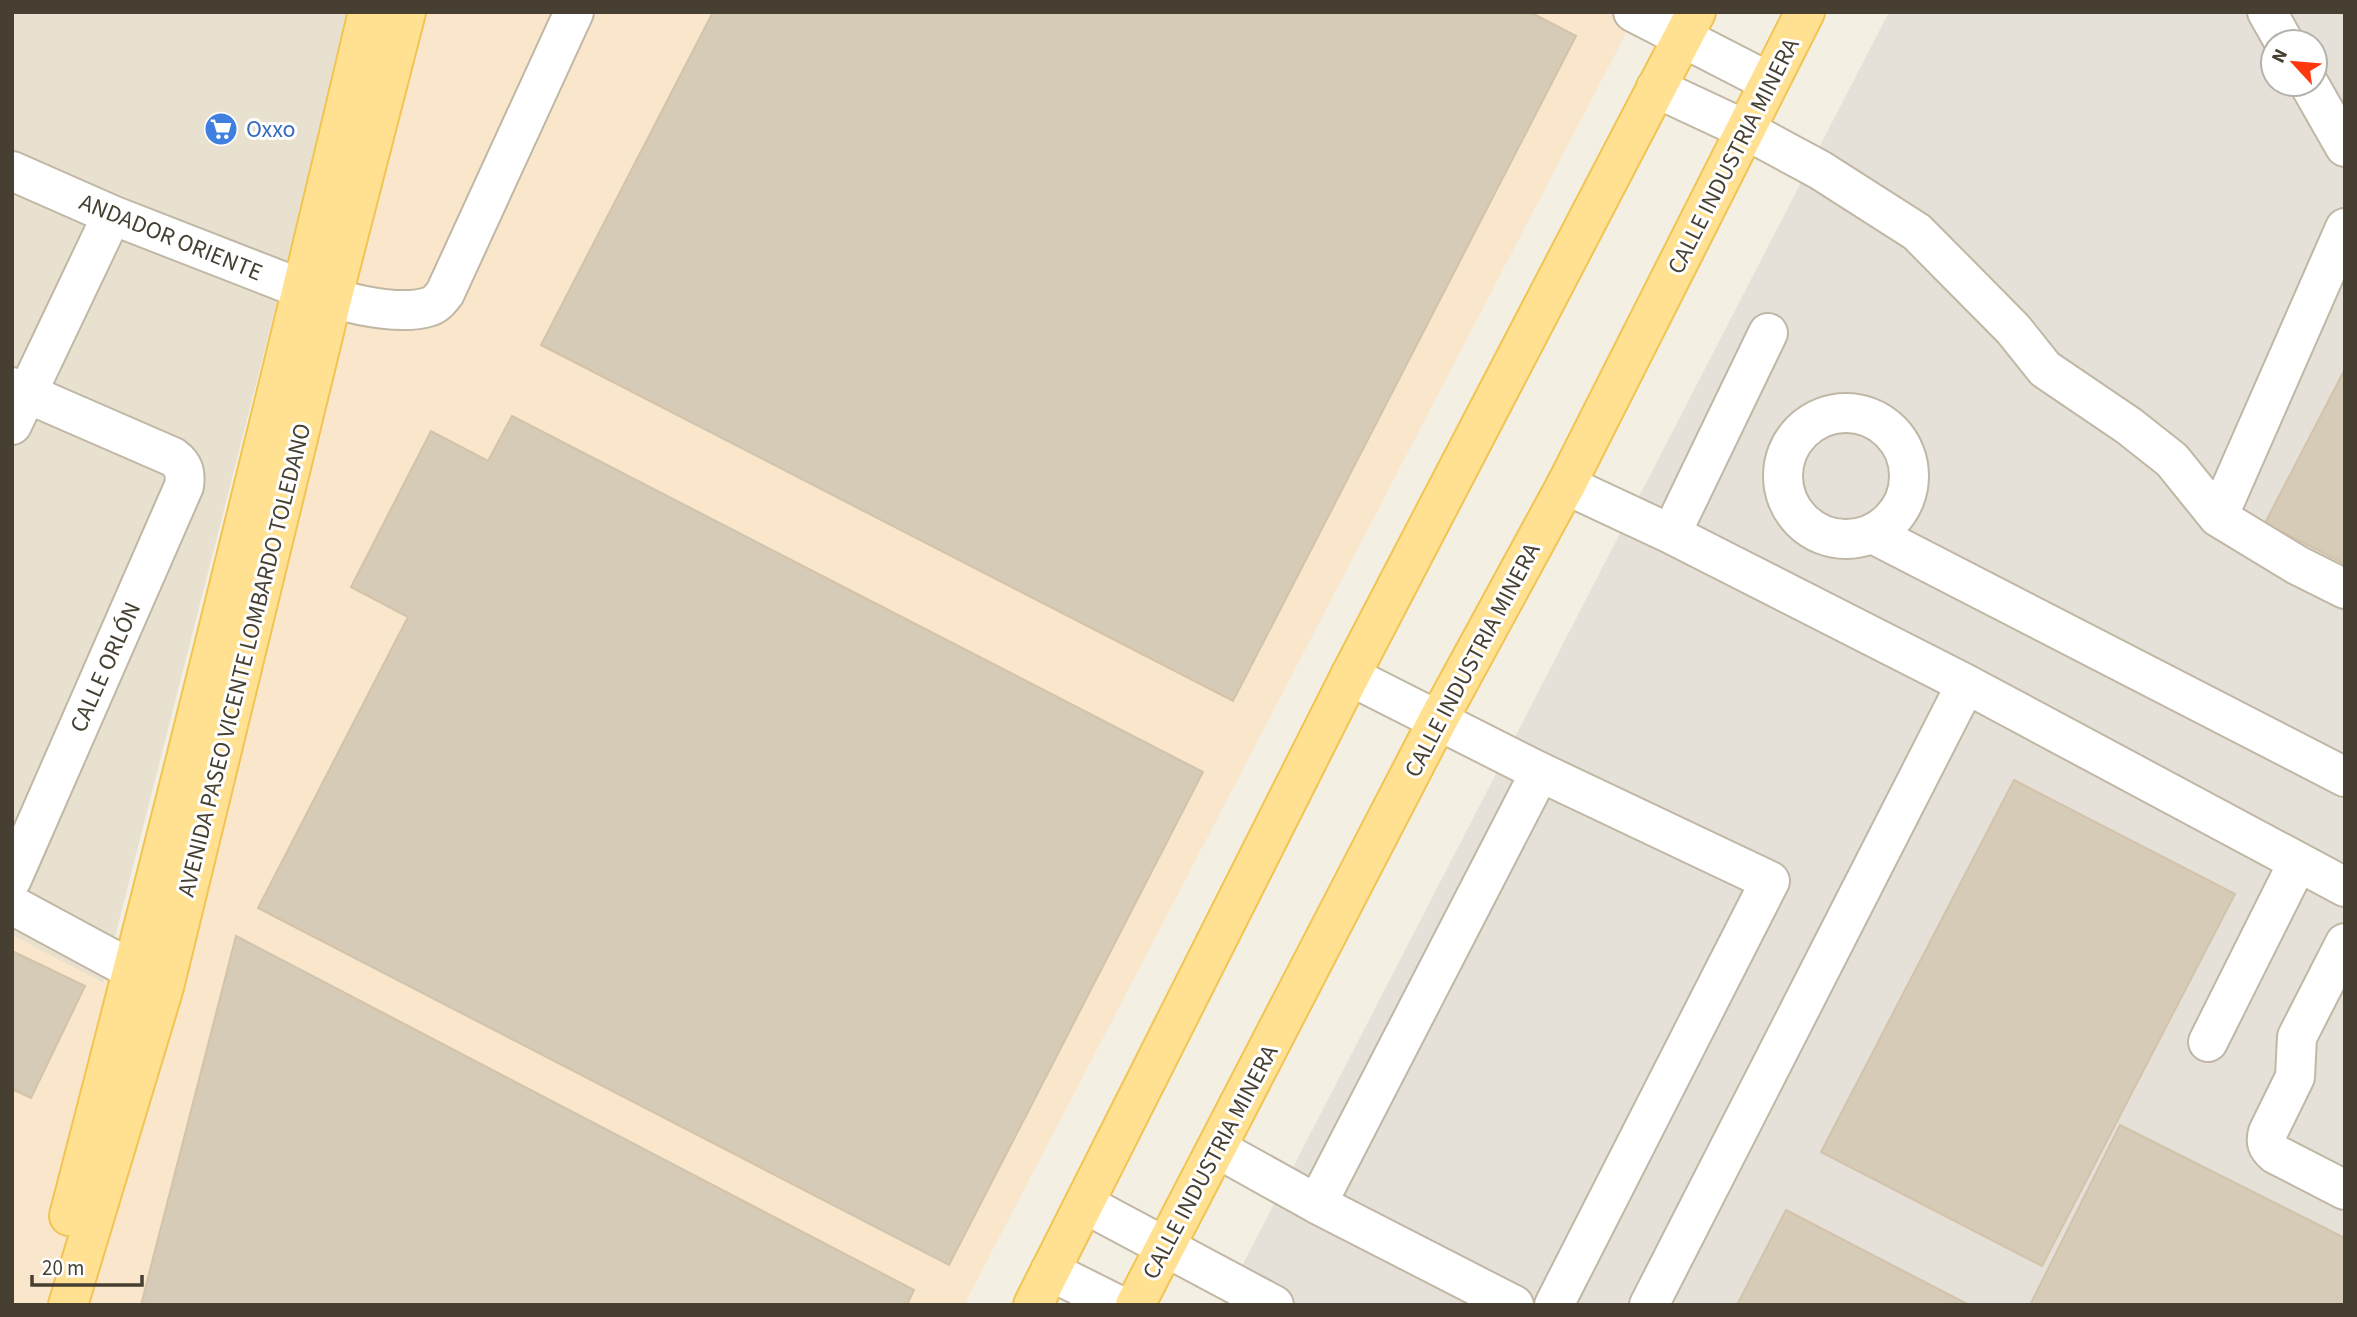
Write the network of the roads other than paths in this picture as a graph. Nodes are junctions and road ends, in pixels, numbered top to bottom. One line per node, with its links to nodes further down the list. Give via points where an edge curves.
1 (368, 12): 17 (main road, AVENIDA PASEO VICENTE LOMBARDO TOLEDANO)
2 (406, 12): 17 (main road, AVENIDA PASEO VICENTE LOMBARDO TOLEDANO)
3 (574, 12): 17 (street, ANDADOR ORIENTE, via 438,302 418,309 378,308)
4 (1633, 12): 7 (street)
5 (1805, 12): 9 (main road, CALLE INDUSTRIA MINERA)
6 (2267, 12): 8 (street)
7 (1690, 24): 9 (street); 10 (main road)
8 (2276, 28)
9 (1769, 82): 12 (main road, CALLE INDUSTRIA MINERA)
10 (1656, 88): 12 (street); 25 (main road)
11 (2317, 98): 13 (street)
12 (1746, 130): 20 (main road, CALLE INDUSTRIA MINERA); 21 (street, via 1820,170 1917,232 2013,329 2045,369 2172,460)
13 (2345, 147)
14 (12, 172): 15 (street, ANDADOR ORIENTE)
15 (112, 215): 17 (street, ANDADOR ORIENTE); 19 (street)
16 (2345, 228): 21 (street)
17 (317, 294): 35 (main road, AVENIDA PASEO VICENTE LOMBARDO TOLEDANO)
18 (1768, 333): 22 (street)
19 (17, 402): 31 (street, CALLE ORLÓN, via 173,457 184,469 184,486)
20 (1566, 485): 22 (street); 27 (main road, CALLE INDUSTRIA MINERA)
21 (2218, 517): 24 (street)
22 (1671, 534): 26 (street)
23 (1873, 534): 29 (street)
24 (2345, 589)
25 (1350, 676): 27 (street); 40 (main road)
26 (1966, 684): 30 (street); 51 (street)
27 (1438, 720): 28 (street); 37 (main road, CALLE INDUSTRIA MINERA)
28 (1540, 772): 39 (street); 50 (street, via 1770,881)
29 (2345, 777)
30 (2298, 862): 32 (street); 36 (street)
31 (12, 879)
32 (2345, 887)
33 (12, 905): 35 (street)
34 (2345, 943): 38 (street, via 2297,1037 2295,1077 2266,1141 2275,1154)
35 (148, 979): 43 (main road, AVENIDA PASEO VICENTE LOMBARDO TOLEDANO); 44 (main road, AVENIDA PASEO VICENTE LOMBARDO TOLEDANO)
36 (2208, 1042)
37 (1218, 1149): 39 (street); 41 (main road, CALLE INDUSTRIA MINERA)
38 (2345, 1190)
39 (1317, 1203): 49 (street)
40 (1084, 1204): 41 (street); 42 (main road)
41 (1166, 1247): 47 (main road, CALLE INDUSTRIA MINERA); 48 (street)
42 (1050, 1271): 45 (main road); 46 (street)
43 (46, 1305)
44 (68, 1305)
45 (1032, 1305)
46 (1118, 1305)
47 (1135, 1305)
48 (1274, 1305)
49 (1514, 1305)
50 (1554, 1305)
51 (1649, 1305)

